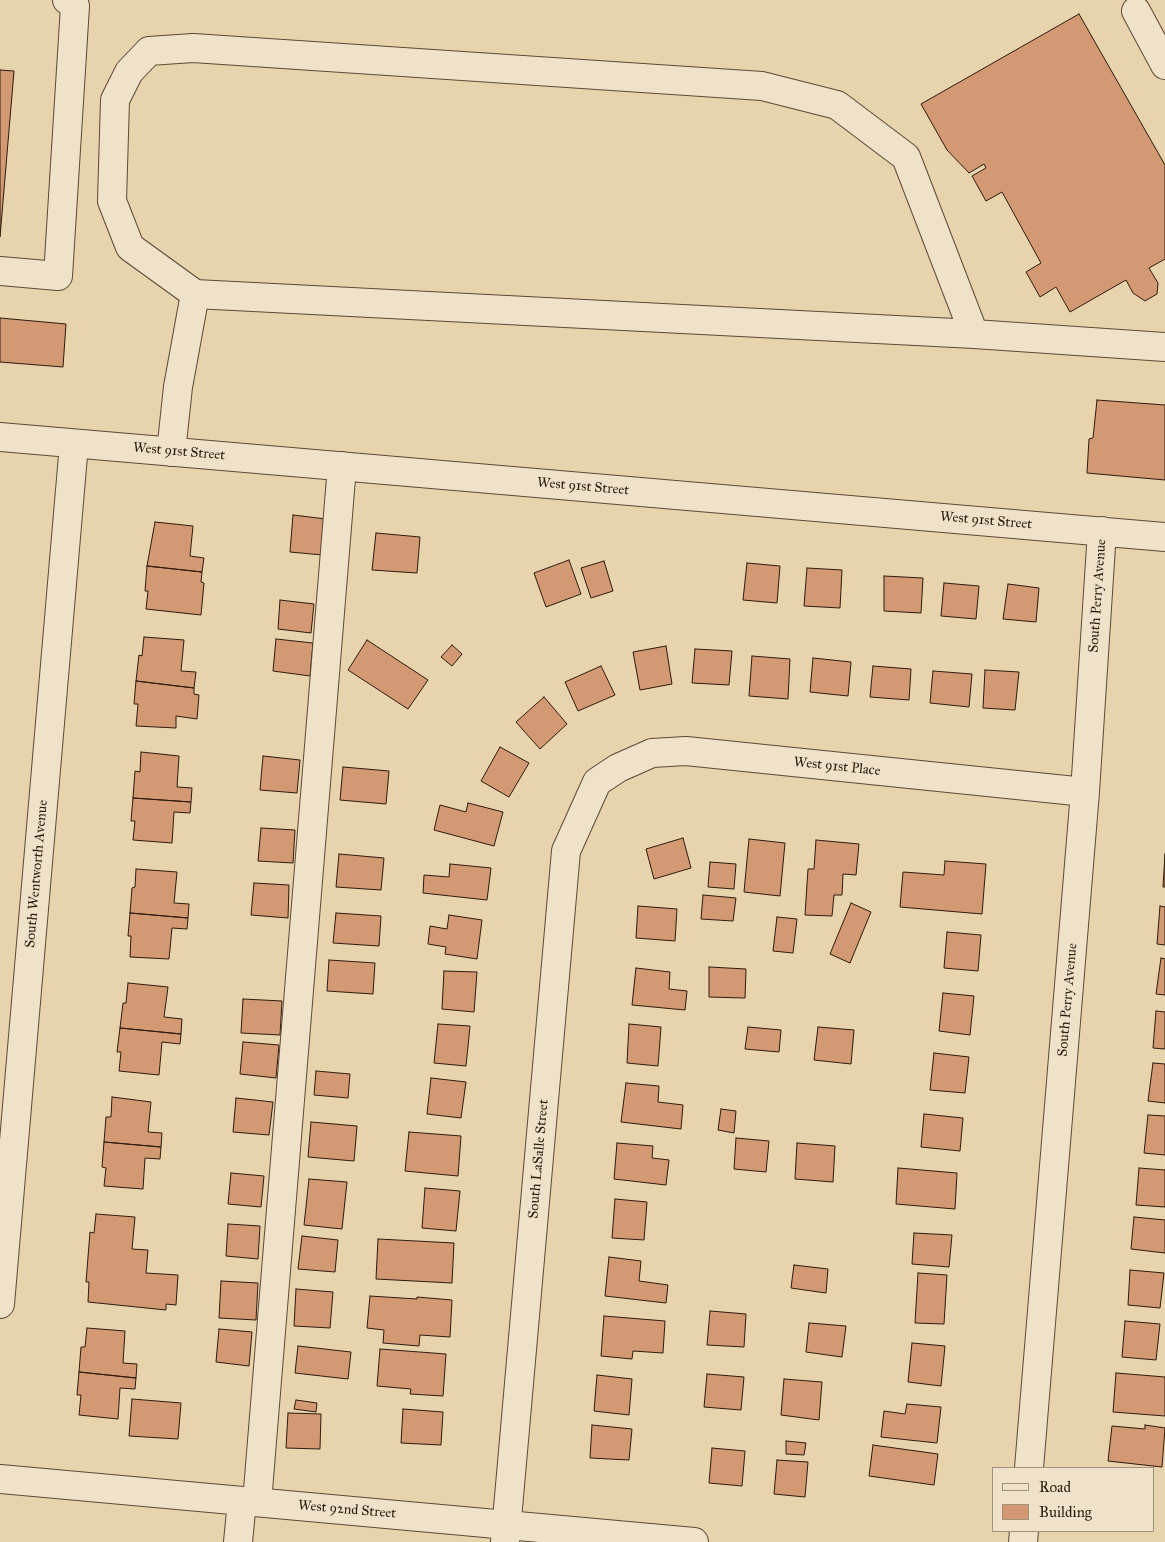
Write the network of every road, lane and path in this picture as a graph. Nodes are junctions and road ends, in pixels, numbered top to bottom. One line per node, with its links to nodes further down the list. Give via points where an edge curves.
1 (67, 0): 4 (street, via 75,6 58,276)
2 (1136, 11): 3 (street)
3 (1165, 66)
4 (0, 271)
5 (195, 294): 6 (street); 6 (street, via 130,247 112,201 115,100 129,72 150,51 193,48 762,86 837,105 906,157); 10 (street, via 178,387)
6 (974, 334): 7 (street)
7 (1165, 347)
8 (0, 437): 9 (street, West 91st Street)
9 (74, 444): 10 (street, West 91st Street); 16 (street, South Wentworth Avenue)
10 (171, 452): 11 (street, West 91st Street)
11 (342, 466): 12 (street, West 91st Street); 19 (street)
12 (1102, 531): 13 (street, West 91st Street); 15 (street, South Perry Avenue)
13 (1165, 537)
14 (597, 782): 15 (street, West 91st Place, via 618,768 652,753 686,751); 20 (street, South LaSalle Street, via 566,851)
15 (1085, 792): 17 (street, South Perry Avenue)
16 (0, 1304)
17 (1029, 1467)
18 (0, 1479): 19 (street, West 92nd Street)
19 (249, 1501): 20 (street, West 92nd Street); 21 (street)
20 (506, 1534): 22 (street, West 92nd Street)
21 (238, 1542)
22 (694, 1542)

